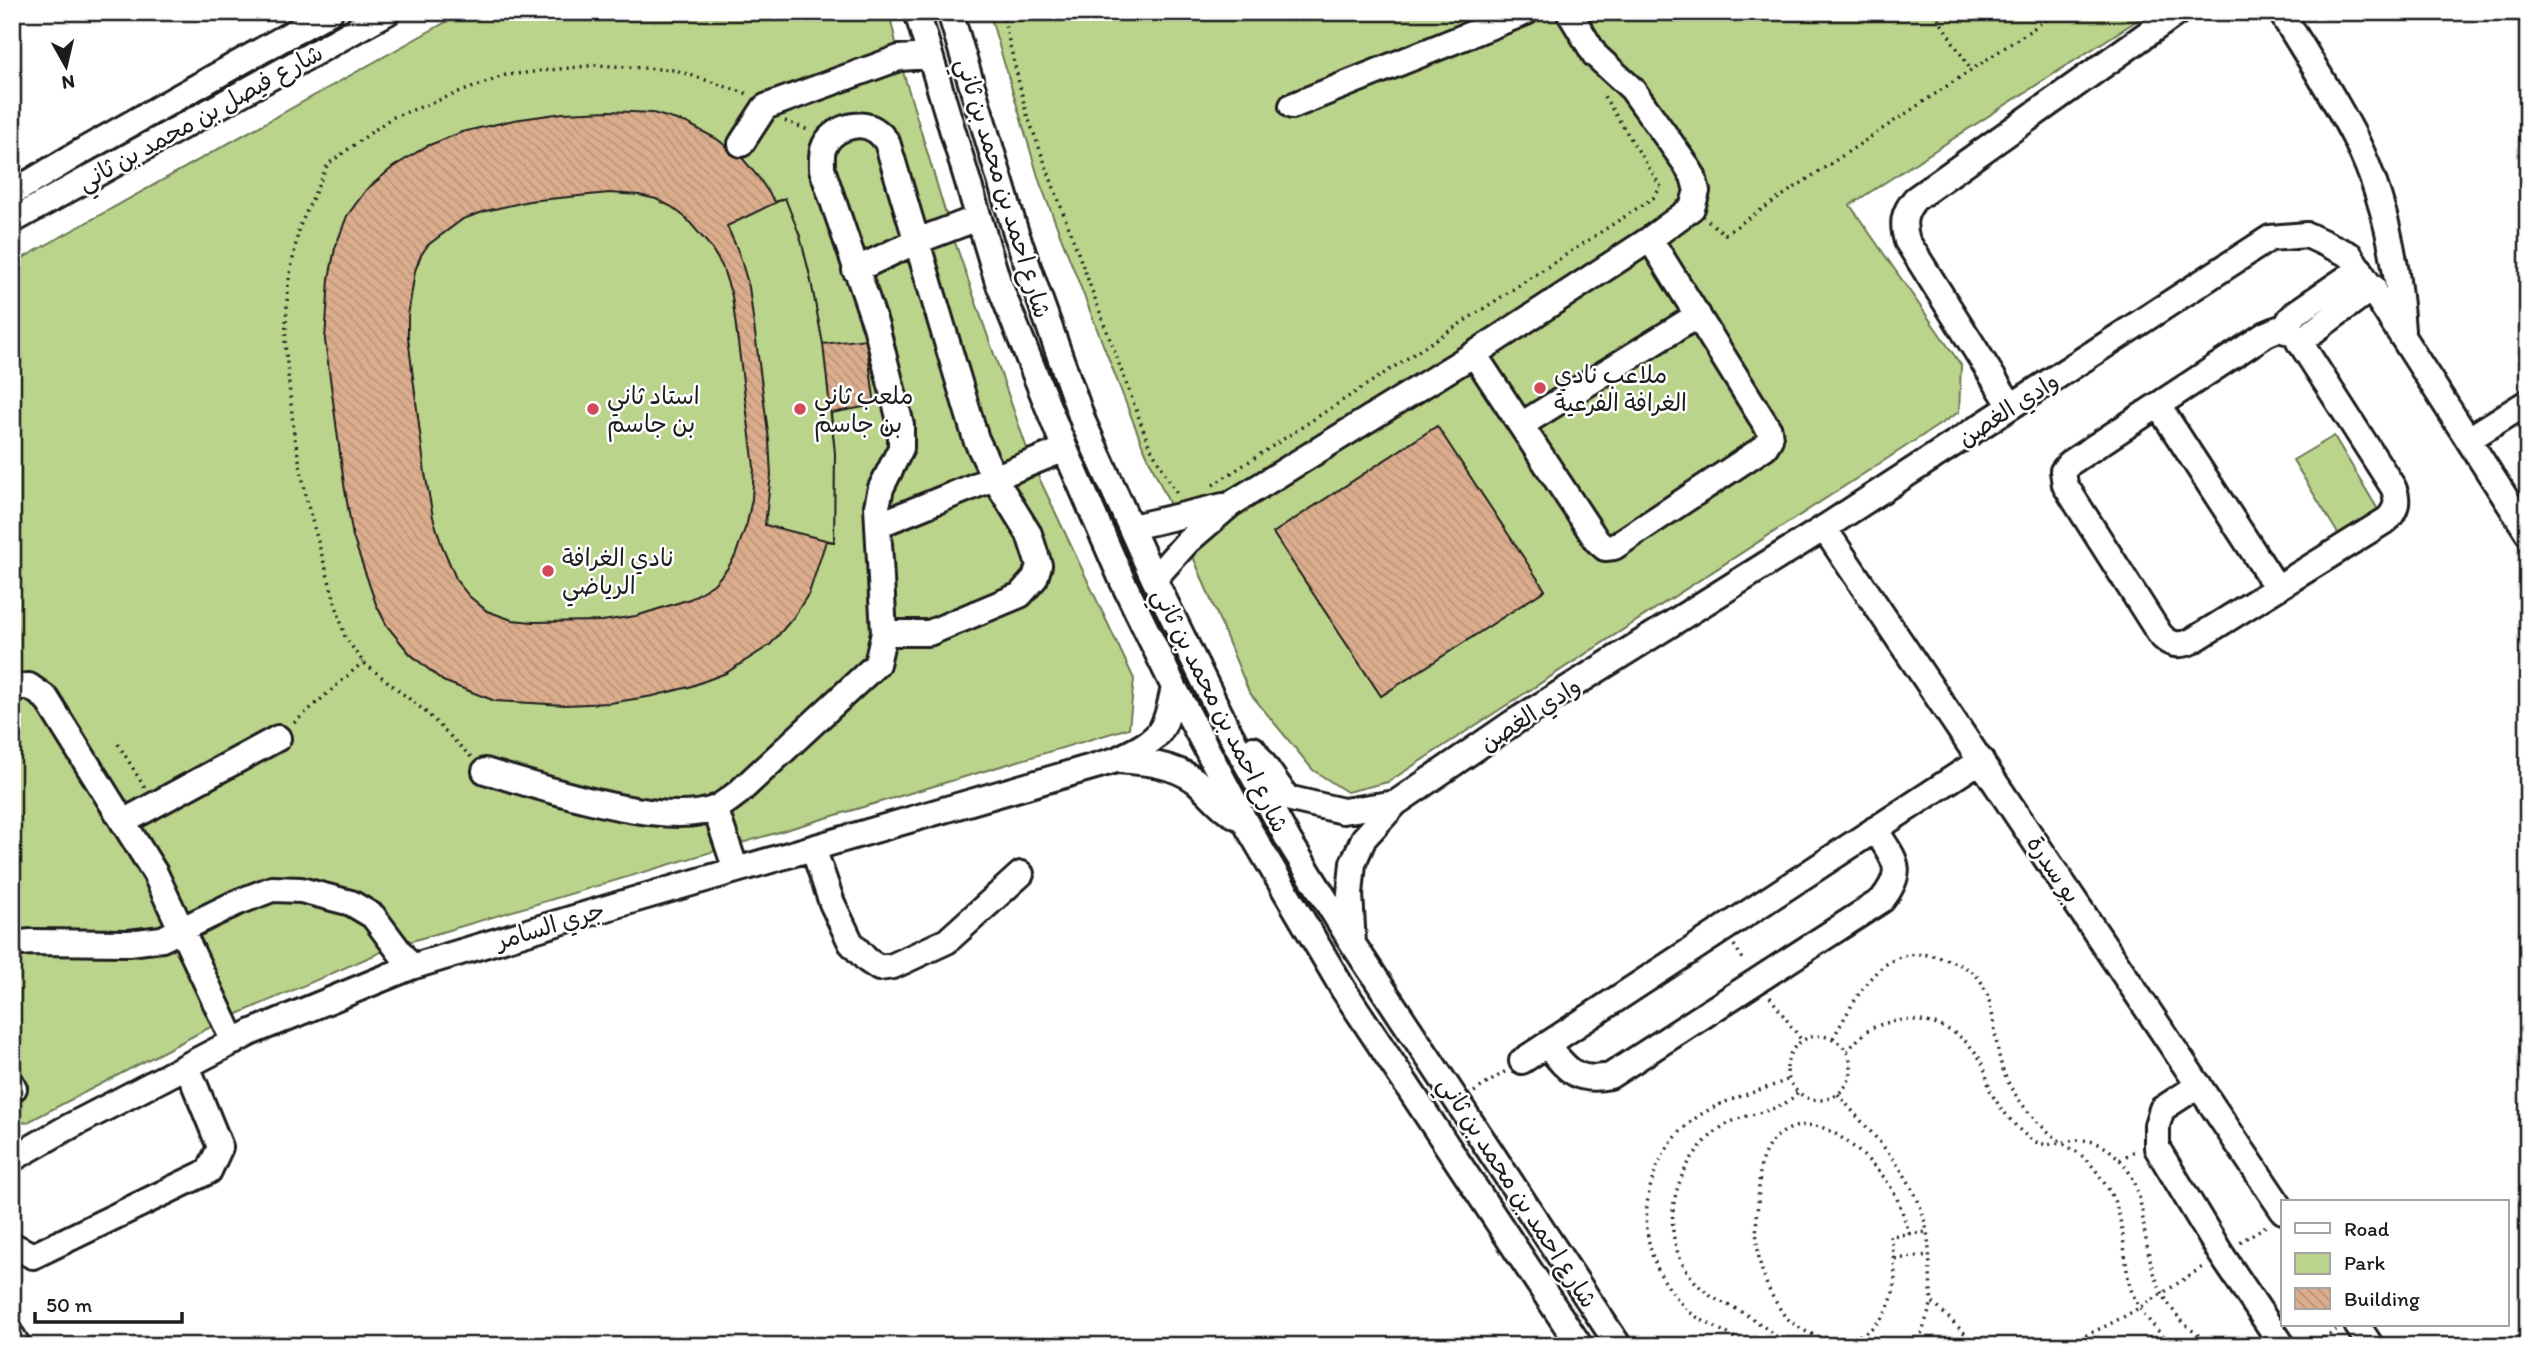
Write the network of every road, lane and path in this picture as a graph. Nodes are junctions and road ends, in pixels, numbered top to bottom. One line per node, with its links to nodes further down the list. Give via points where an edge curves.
1 (330, 12): 19 (street, شارع فيصل بن محمد بن ثاني)
2 (388, 12): 22 (street, شارع فيصل بن محمد بن ثاني)
3 (917, 12): 12 (street, شارع احمد بن محمد بن ثاني)
4 (950, 12): 42 (street, شارع احمد بن محمد بن ثاني, via 1046,324 1090,439)
5 (1002, 12): 39 (path, via 1026,112 1149,445)
6 (1526, 12): 15 (street)
7 (1569, 12): 20 (street, via 1595,55 1632,89 1683,160 1697,191)
8 (1934, 12): 13 (path)
9 (2058, 12): 13 (path)
10 (2178, 12): 33 (street, via 1908,207 1903,219 1907,241)
11 (2281, 12): 28 (street, via 2340,109 2370,173 2394,257)
12 (930, 56): 16 (street, via 900,58); 21 (street, شارع احمد بن محمد بن ثاني)
13 (1971, 70): 20 (path, via 1725,234)
14 (1601, 92): 38 (path, via 1661,187 1653,198)
15 (1292, 106)
16 (765, 107): 17 (path, via 789,124); 18 (street); 48 (path, via 747,93 675,70 596,65 506,75 391,118 328,164 299,228 288,285 285,344 293,434 308,506 345,637)
17 (829, 137): 24 (street, via 860,125 874,129 887,142); 25 (street, via 821,169)
18 (741, 144)
19 (12, 193)
20 (1692, 208): 23 (street)
21 (978, 218): 24 (street); 36 (street, شارع احمد بن محمد بن ثاني)
22 (12, 221)
23 (1650, 239): 27 (street); 30 (street)
24 (917, 241): 25 (street); 37 (street, via 976,439)
25 (855, 270): 41 (street, via 876,326 901,425 901,448 881,488)
26 (2367, 278): 28 (street, وادي الغصن); 29 (street, via 2297,312 2290,319); 33 (street, وادي الغصن, via 2350,255 2307,235 2270,238)
27 (1698, 315): 34 (street); 34 (street, via 1769,430 1770,439 1765,447 1614,547 1605,548 1598,541)
28 (2403, 334): 35 (street, وادي الغصن)
29 (2291, 336): 32 (street, via 2271,331); 46 (street, via 2393,487 2397,504 2388,519)
30 (1474, 354): 34 (street); 40 (street)
31 (2528, 402): 35 (street)
32 (2158, 405): 46 (street); 46 (street, via 2070,463 2062,476 2159,633 2170,643 2185,644)
33 (2011, 406): 43 (street, وادي الغصن)
34 (1521, 425)
35 (2469, 439): 44 (street, وادي الغصن)
36 (1065, 449): 37 (street); 50 (street, شارع احمد بن محمد بن ثاني)
37 (995, 479): 41 (street); 47 (street, via 1028,534 1039,565 1035,578 1020,595 929,633)
38 (1202, 492)
39 (1178, 496)
40 (1231, 504): 42 (street); 45 (street, via 1186,542)
41 (878, 525): 47 (street)
42 (1132, 527): 45 (street, شارع احمد بن محمد بن ثاني)
43 (1824, 528): 55 (street, بو سدرة); 57 (street, وادي الغصن, via 1511,724)
44 (2528, 533)
45 (1154, 579): 49 (street, شارع احمد بن محمد بن ثاني)
46 (2277, 588)
47 (884, 633): 59 (street, via 877,664 738,793)
48 (363, 662): 52 (path); 56 (path, via 426,713)
49 (1199, 672): 57 (street, وادي الغصن, via 1287,798 1343,811); 69 (street, شارع احمد بن محمد بن ثاني, via 1268,805)
50 (1174, 687): 54 (street, جري السامر, via 1168,718 1158,736); 60 (street, شارع احمد بن محمد بن ثاني)
51 (12, 688): 61 (street, via 29,687 46,698)
52 (278, 738): 58 (street)
53 (118, 744): 58 (path)
54 (1116, 760): 60 (street, جري السامر, via 1182,772); 63 (street, جري السامر)
55 (1981, 760): 62 (street); 80 (street, بو سدرة)
56 (485, 771): 59 (street, via 620,808 684,813)
57 (1396, 803): 69 (street, وادي الغصن, via 1364,838 1353,863)
58 (156, 804): 61 (street)
59 (715, 808): 64 (street)
60 (1244, 820): 101 (street, شارع احمد بن محمد بن ثاني, via 1343,989)
61 (123, 821): 67 (street, via 155,873)
62 (1875, 829): 66 (street); 71 (street, via 1896,862 1895,883 1882,900)
63 (813, 848): 64 (street, جري السامر); 65 (street, via 851,943 878,968 893,966 947,941)
64 (736, 870): 70 (street, جري السامر)
65 (1021, 874)
66 (1723, 929): 71 (path); 75 (street)
67 (182, 931): 68 (street, via 163,939 129,943); 70 (street, via 272,889 301,890 351,903 373,916); 74 (street)
68 (12, 944)
69 (1353, 944): 83 (street, شارع احمد بن محمد بن ثاني)
70 (411, 967): 74 (street, جري السامر)
71 (1757, 979): 73 (path); 75 (street, via 1610,1076 1593,1080 1569,1071)
72 (1833, 1038): 73 (path, via 1822,1035); 76 (path); 84 (path, via 1880,967 1899,956 1935,956 1961,964 1979,976 1987,993 2007,1080 2026,1111)
73 (1802, 1041): 79 (path, via 1789,1058)
74 (234, 1042): 78 (street, جري السامر)
75 (1547, 1045): 77 (street)
76 (1847, 1051): 82 (path, via 1852,1069); 84 (path, via 1868,1030 1910,1018 1926,1020 1967,1045 1981,1061 1991,1093 2032,1140)
77 (1522, 1060): 83 (path)
78 (187, 1066): 85 (street, جري السامر); 89 (street, via 220,1147 209,1171 33,1256)
79 (1789, 1079): 81 (path); 103 (path, via 1702,1114 1668,1147 1649,1187 1645,1219 1660,1276 1691,1314)
80 (2199, 1085): 86 (street, بو سدرة); 90 (street, via 2162,1109 2155,1138)
81 (1798, 1092): 82 (path, via 1819,1100); 104 (path, via 1779,1106 1724,1126 1700,1145 1686,1163 1672,1208 1676,1250 1690,1274 1711,1296 1742,1312)
82 (1838, 1094): 87 (path, via 1903,1171 1919,1198)
83 (1458, 1102): 102 (street, شارع احمد بن محمد بن ثاني)
84 (2062, 1143): 93 (path, via 2101,1144 2133,1178 2153,1276); 95 (path, via 2084,1157 2119,1210 2129,1284)
85 (12, 1159)
86 (2278, 1217): 90 (path)
87 (1927, 1233): 88 (path); 91 (path)
88 (1909, 1234): 92 (path, via 1890,1236); 98 (path, via 1887,1181 1837,1135 1821,1127 1801,1126 1780,1132 1769,1145 1762,1161 1757,1213 1761,1271 1785,1317 1804,1331 1838,1341)
89 (12, 1245)
90 (2221, 1254): 93 (path); 111 (street)
91 (1929, 1255): 92 (path); 94 (path)
92 (1895, 1259): 98 (path, via 1891,1300 1880,1320)
93 (2162, 1294): 95 (path); 110 (path, via 2186,1324)
94 (1932, 1302): 106 (path); 107 (path)
95 (2139, 1307): 108 (path, via 2080,1339); 109 (path)
96 (2342, 1326): 112 (path)
97 (2358, 1326): 113 (street)
98 (1858, 1336): 105 (path)
99 (12, 1337): 100 (street)
100 (18, 1346)
101 (1580, 1346)
102 (1619, 1346)
103 (1746, 1346)
104 (1787, 1346)
105 (1861, 1346)
106 (1914, 1346)
107 (1977, 1346)
108 (2052, 1346)
109 (2174, 1346)
110 (2215, 1346)
111 (2283, 1346)
112 (2311, 1346)
113 (2371, 1346)

